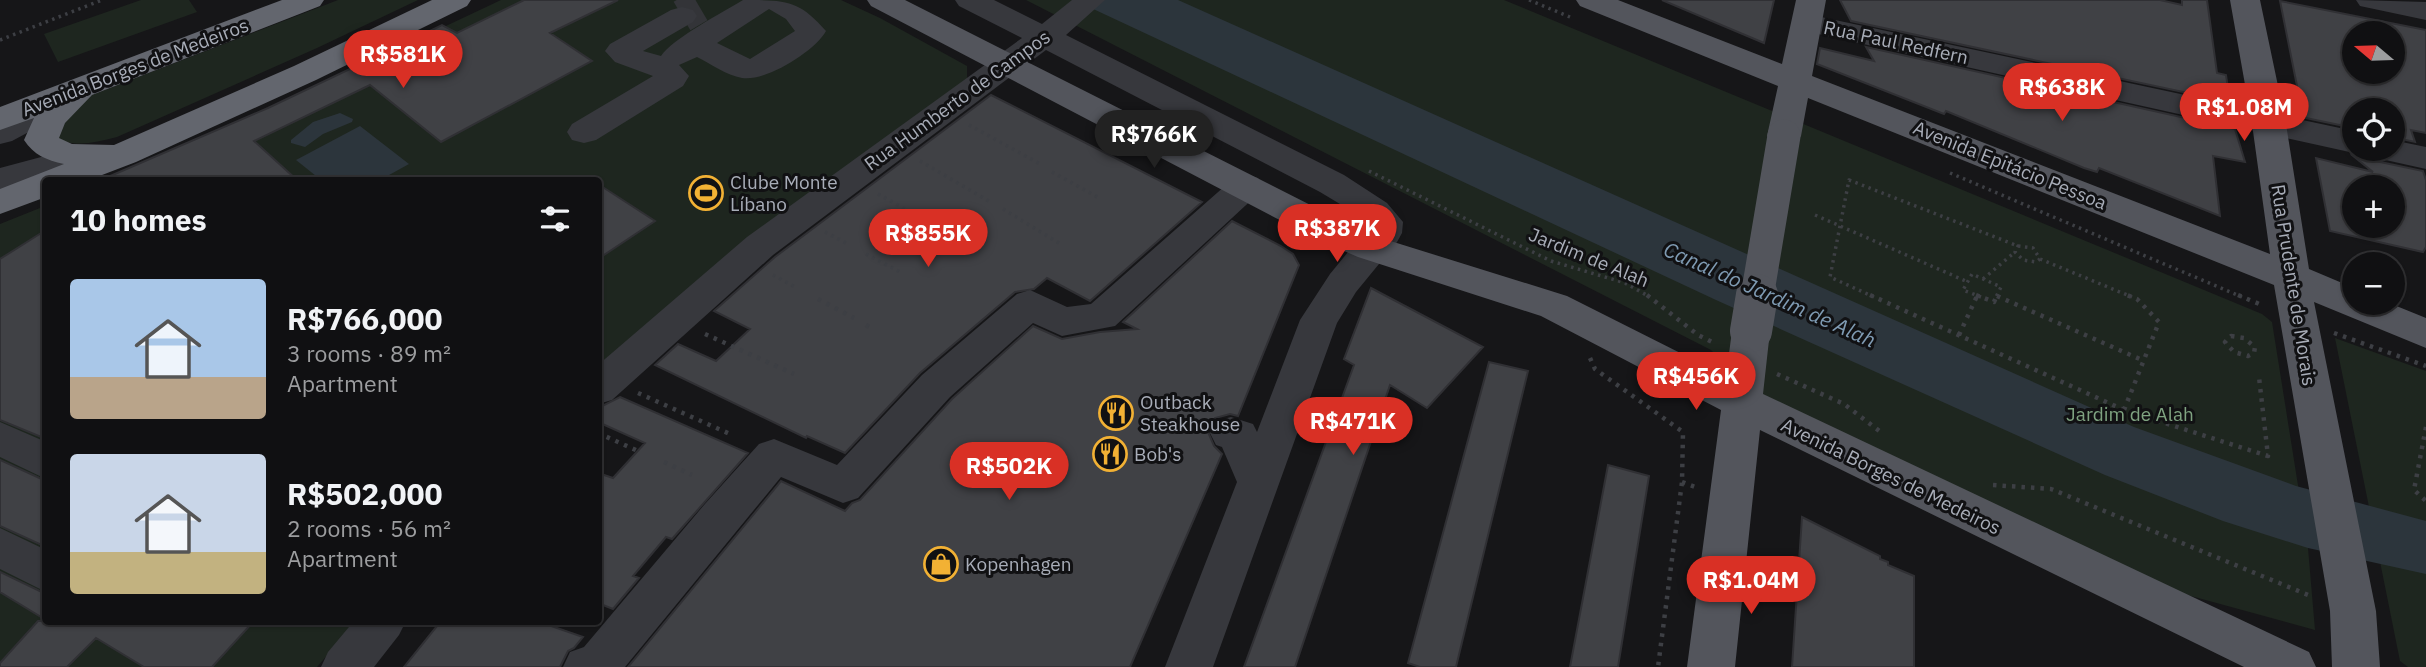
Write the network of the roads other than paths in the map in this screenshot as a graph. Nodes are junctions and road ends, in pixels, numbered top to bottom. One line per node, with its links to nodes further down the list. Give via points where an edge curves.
1 (309, 0): 18 (highway, Avenida Borges de Medeiros)
2 (456, 0): 24 (highway)
3 (763, 0): 13 (street)
4 (882, 0): 15 (main road, Avenida Borges de Medeiros)
5 (970, 0): 14 (street)
6 (2245, 0): 20 (main road, Rua Prudente de Morais)
7 (2371, 0): 12 (street)
8 (784, 5): 13 (street, via 811,31 761,66 746,69)
9 (1084, 5): 14 (street, Rua Humberto de Campos)
10 (1585, 10): 17 (main road, Avenida Epitácio Pessoa)
11 (1809, 11): 17 (main road); 20 (street, Rua Paul Redfern)
12 (2426, 11)
13 (696, 22): 16 (street); 16 (street, via 621,51)
14 (1044, 36): 15 (street, Rua Humberto de Campos); 32 (street, via 1370,208 1386,227)
15 (1005, 64): 31 (main road, Avenida Borges de Medeiros); 35 (street, Rua Humberto de Campos, via 760,246)
16 (662, 65): 21 (street, via 671,79)
17 (1795, 80): 33 (main road, Avenida Epitácio Pessoa); 36 (main road, bridge)
18 (80, 91): 19 (highway, Avenida Borges de Medeiros); 22 (street); 26 (highway, via 50,118 41,139 47,147)
19 (0, 119)
20 (2269, 124): 23 (street, Rua Paul Redfern); 33 (main road, Rua Prudente de Morais)
21 (584, 132)
22 (0, 133)
23 (2342, 139)
24 (124, 153): 26 (highway); 28 (highway)
25 (2405, 154): 27 (street)
26 (86, 156): 29 (street)
27 (2426, 158)
28 (64, 177)
29 (2, 179): 30 (highway)
30 (42, 184)
31 (1246, 186): 32 (main road, Avenida Borges de Medeiros); 43 (street, via 1102,316 1062,322 1030,303 936,386 843,486 774,456 598,664)
32 (1371, 248): 36 (main road, Avenida Borges de Medeiros, via 1554,306); 38 (street, via 1319,320)
33 (2291, 277): 34 (main road, Avenida Epitácio Pessoa); 47 (main road, Rua Prudente de Morais, via 2349,591)
34 (2426, 334)
35 (602, 384)
36 (1742, 403): 45 (main road); 46 (main road, Avenida Borges de Medeiros)
37 (1236, 421): 38 (street, via 1238,436)
38 (1264, 467): 44 (street)
39 (0, 547): 40 (street)
40 (42, 571)
41 (380, 625): 42 (street)
42 (345, 667)
43 (587, 667)
44 (1189, 667)
45 (1712, 667)
46 (2292, 667)
47 (2356, 667)

